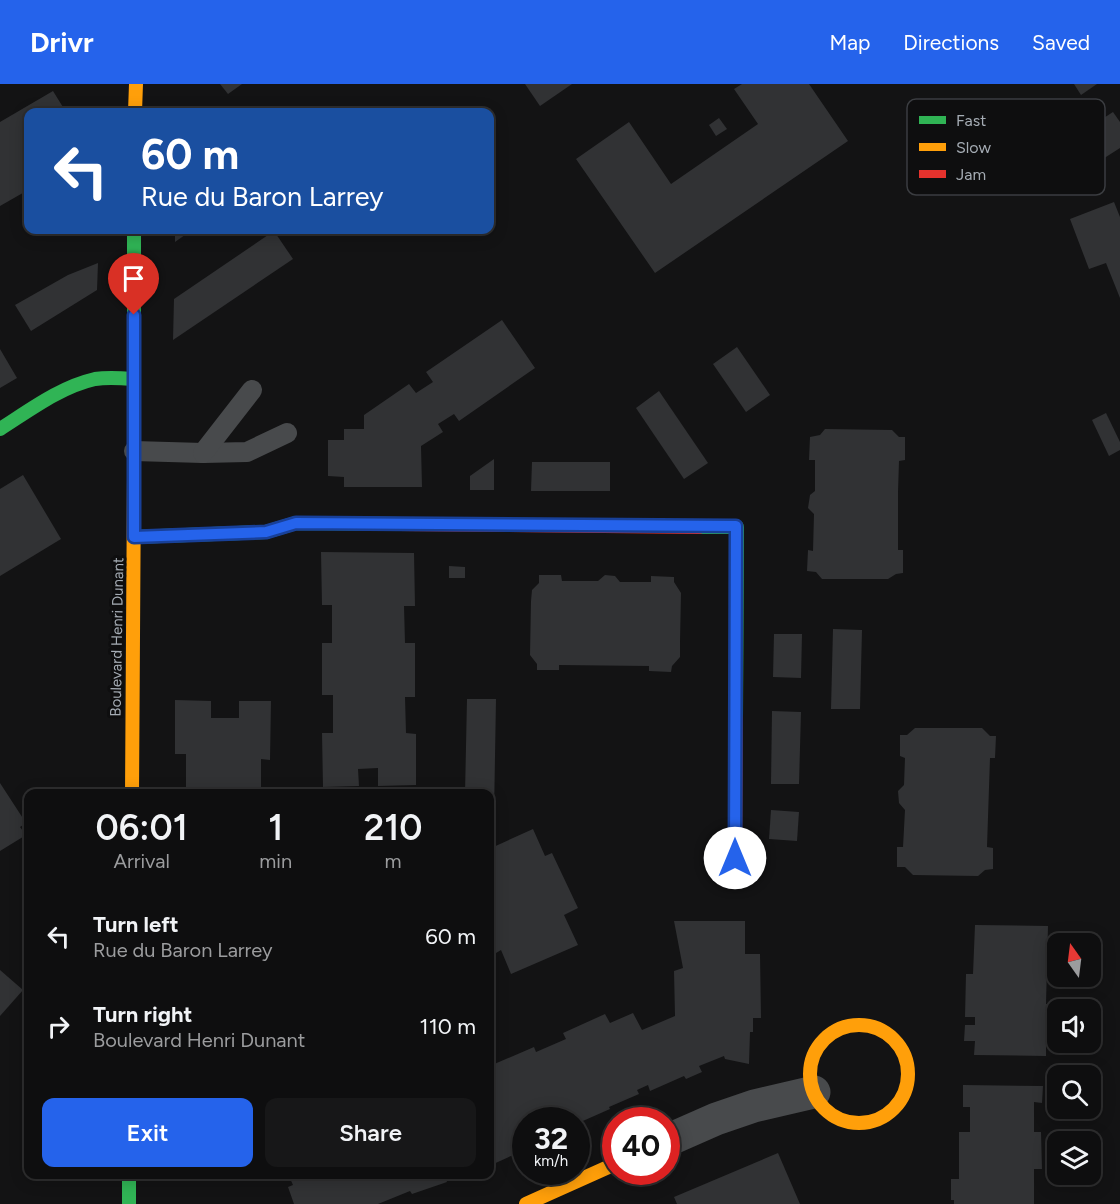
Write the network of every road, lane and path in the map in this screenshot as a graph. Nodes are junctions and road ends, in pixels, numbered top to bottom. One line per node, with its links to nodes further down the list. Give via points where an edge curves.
1 (135, 84): 2 (street)
2 (135, 108)
3 (134, 234): 4 (street, Boulevard Henri Dunant)
4 (133, 379): 6 (street, via 95,380 60,392); 8 (street, Boulevard Henri Dunant)
5 (252, 390): 9 (lane)
6 (0, 429)
7 (287, 433): 9 (lane, via 247,452)
8 (134, 451): 9 (lane); 10 (street, Boulevard Henri Dunant)
9 (203, 453)
10 (134, 537): 11 (street, Boulevard Henri Dunant); 12 (street, via 266,532 296,523 736,526)
11 (132, 789)
12 (735, 858)
13 (814, 1092): 13 (street, via 821,1106 846,1122 877,1120 901,1101 909,1072 905,1057 886,1033 872,1027 842,1029 828,1036 818,1048 810,1077); 14 (street, via 754,1106)
14 (680, 1135)
15 (602, 1170): 18 (street)
16 (129, 1179): 17 (street)
17 (129, 1204)
18 (525, 1204)

